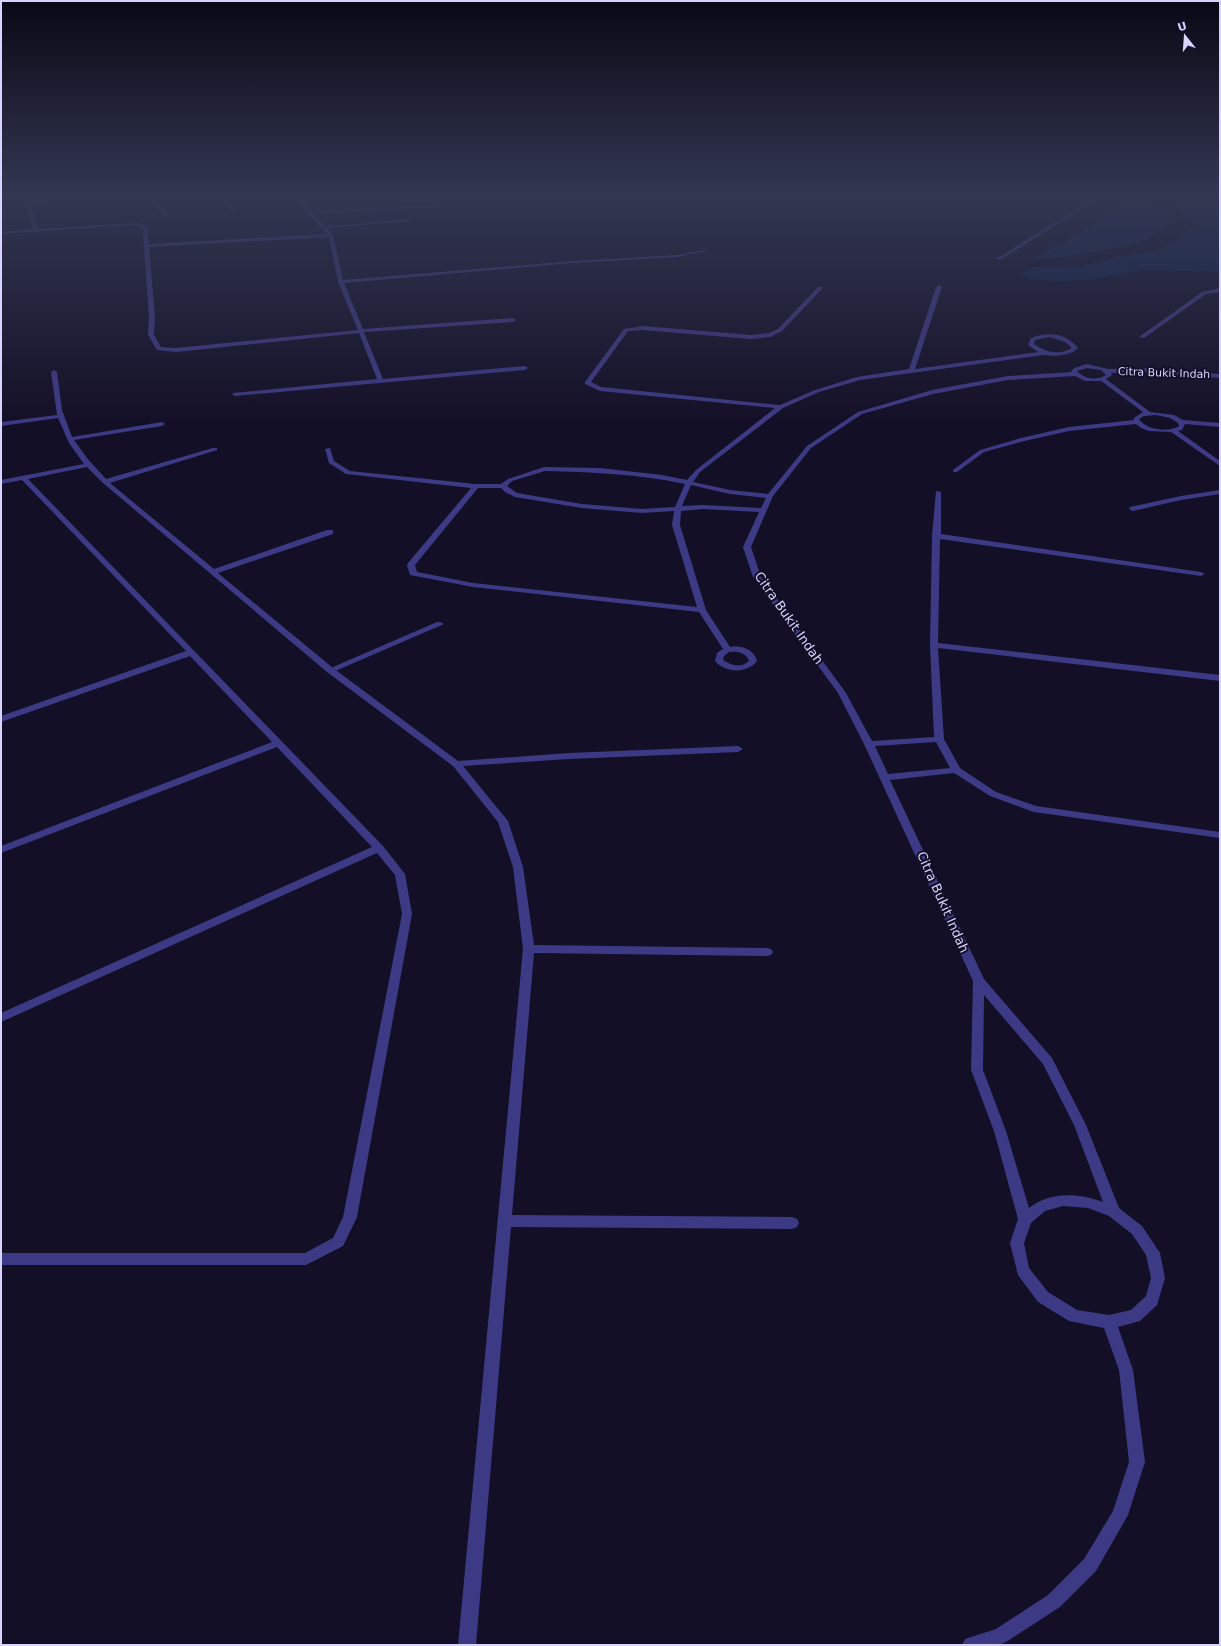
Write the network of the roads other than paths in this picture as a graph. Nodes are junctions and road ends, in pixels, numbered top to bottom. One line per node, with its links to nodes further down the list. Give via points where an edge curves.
1 (147, 271): 9 (street, via 152,316 151,335 159,349 176,350)
2 (339, 271): 4 (street)
3 (473, 271): 4 (street)
4 (341, 282): 9 (street)
5 (939, 287): 13 (street)
6 (820, 288): 21 (street, via 780,330 770,335 751,337 643,328 626,330 587,383 600,389)
7 (1220, 290): 10 (street, via 1204,293)
8 (513, 320): 9 (street)
9 (361, 332): 19 (street)
10 (1142, 337)
11 (1043, 353): 11 (street, via 1066,353 1075,348 1060,338 1046,335 1033,339 1031,345); 13 (street)
12 (526, 368): 19 (street)
13 (911, 371): 21 (street, via 859,378 817,391)
14 (54, 372): 23 (street)
15 (1107, 372): 16 (street, Citra Bukit Indah, via 1087,366 1076,369); 17 (street, Citra Bukit Indah, via 1141,370); 18 (street, Citra Bukit Indah, via 1108,377)
16 (1075, 374): 18 (street, Citra Bukit Indah); 44 (street, Citra Bukit Indah, via 1008,378 932,392 860,413 809,447)
17 (1220, 376)
18 (1102, 379): 22 (street)
19 (381, 381): 20 (street)
20 (235, 394)
21 (781, 407): 39 (street, via 698,471)
22 (1148, 413): 24 (street, via 1137,416); 25 (street, via 1164,414)
23 (60, 416): 26 (street); 30 (street)
24 (1137, 422): 29 (street, via 1152,430); 35 (street, via 1070,429 1023,439 982,451)
25 (1181, 422): 28 (street); 29 (street, via 1180,429)
26 (1, 424)
27 (162, 424): 30 (street)
28 (1220, 425)
29 (1173, 431): 33 (street)
30 (71, 439): 34 (street)
31 (215, 449): 38 (street)
32 (328, 450): 40 (street, via 331,462 348,473)
33 (1220, 464)
34 (88, 465): 36 (street); 38 (street)
35 (955, 471)
36 (24, 478): 37 (street); 56 (street)
37 (1, 482)
38 (105, 482): 50 (street)
39 (688, 484): 41 (street, via 600,470 557,469 534,472 510,480); 44 (street); 45 (street)
40 (476, 486): 41 (street); 52 (street, via 411,565 413,573 473,585)
41 (503, 486): 45 (street, via 515,495 582,506 642,511)
42 (938, 492): 49 (street)
43 (1220, 492): 46 (street)
44 (770, 496): 47 (street, Citra Bukit Indah)
45 (678, 508): 47 (street); 52 (street, via 676,525)
46 (1133, 509)
47 (764, 510): 62 (street, Citra Bukit Indah, via 747,547 757,577 842,693)
48 (330, 532): 50 (street)
49 (936, 536): 51 (street); 54 (street)
50 (213, 572): 57 (street)
51 (1201, 574)
52 (702, 610): 55 (street)
53 (440, 624): 57 (street)
54 (934, 645): 58 (street); 60 (street)
55 (728, 650)
56 (192, 652): 59 (street); 61 (street)
57 (330, 670): 64 (street)
58 (1220, 678)
59 (1, 719)
60 (939, 738): 62 (street); 65 (street)
61 (279, 743): 68 (street); 69 (street)
62 (870, 744): 66 (street, Citra Bukit Indah)
63 (738, 749): 64 (street)
64 (456, 764): 70 (street, via 503,821 518,867)
65 (956, 770): 66 (street); 67 (street, via 993,794 1034,809)
66 (886, 776): 72 (street, Citra Bukit Indah)
67 (1220, 835)
68 (379, 848): 73 (street); 78 (street, via 400,874 407,914 350,1217 338,1242 306,1259)
69 (1, 850)
70 (529, 949): 71 (street); 76 (street)
71 (767, 952)
72 (979, 981): 74 (street, Citra Bukit Indah, via 1048,1061 1080,1125); 75 (street, Citra Bukit Indah, via 977,1070 1000,1131)
73 (1, 1018)
74 (1114, 1212): 75 (street, via 1088,1202 1063,1200 1041,1206); 79 (street, via 1137,1230 1153,1253 1158,1278 1152,1300 1135,1316)
75 (1025, 1219): 79 (street, via 1017,1243 1023,1271 1043,1297 1074,1316)
76 (505, 1221): 77 (street); 80 (street)
77 (792, 1223)
78 (1, 1259)
79 (1109, 1322): 81 (street, via 1126,1370 1137,1462 1120,1515 1090,1565 1054,1601 1000,1636)
80 (467, 1645)
81 (971, 1645)

